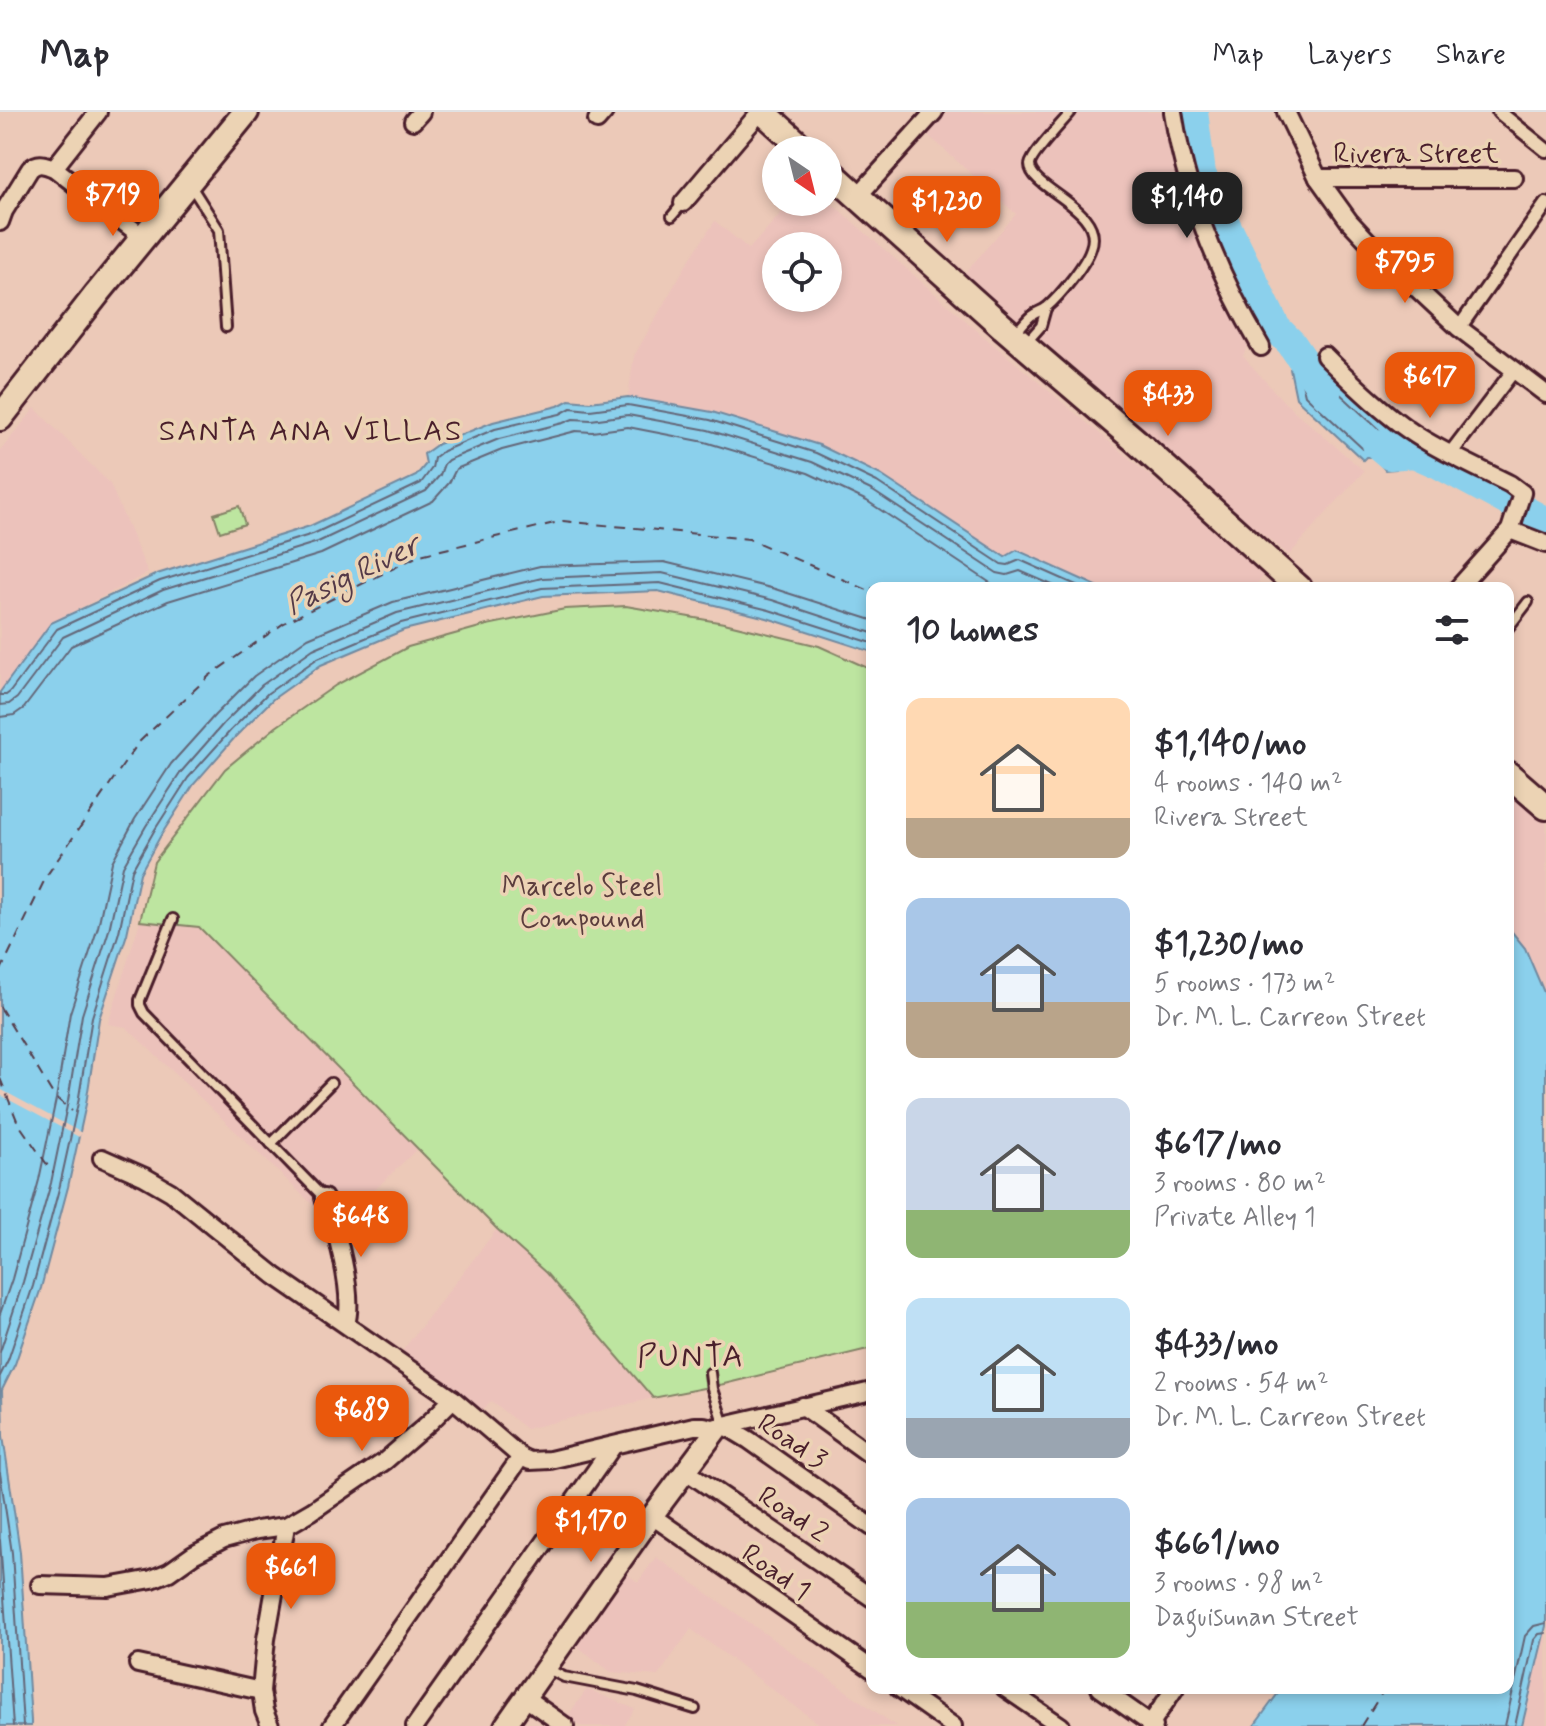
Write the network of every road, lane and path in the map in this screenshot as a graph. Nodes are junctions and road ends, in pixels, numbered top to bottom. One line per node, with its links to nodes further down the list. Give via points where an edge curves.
1 (98, 112): 12 (street)
2 (246, 112): 15 (main road)
3 (762, 112): 10 (main road); 19 (street)
4 (934, 112): 17 (street)
5 (1071, 112): 22 (lane, via 1034,155 1031,170 1085,218 1094,238 1079,270)
6 (1173, 112): 26 (street, via 1191,197)
7 (1499, 112): 9 (street)
8 (1289, 114): 13 (street)
9 (1514, 116): 11 (street)
10 (789, 136)
11 (1546, 150)
12 (54, 168): 20 (street, via 40,164 30,169); 21 (street)
13 (1318, 178): 14 (street, Rivera Street); 24 (street, via 1379,253)
14 (1514, 178)
15 (189, 182): 21 (main road); 23 (lane, via 218,226)
16 (842, 182): 17 (main road)
17 (858, 196): 25 (main road)
18 (1546, 204): 24 (street)
19 (678, 210)
20 (0, 222)
21 (144, 238): 30 (main road)
22 (1046, 308): 25 (lane, via 1030,316); 25 (lane, via 1041,326)
23 (226, 327)
24 (1459, 328): 28 (street)
25 (1018, 340): 34 (main road)
26 (1261, 347)
27 (1325, 356): 31 (street, via 1406,428)
28 (1514, 370): 29 (street); 31 (street)
29 (1546, 394)
30 (0, 418)
31 (1450, 454): 32 (street, via 1510,484)
32 (1517, 510): 33 (street); 35 (street)
33 (1546, 544)
34 (1292, 582)
35 (1463, 582)
36 (1528, 602): 37 (lane)
37 (1514, 620)
38 (1514, 779): 39 (main road)
39 (1546, 807)
40 (173, 919): 42 (lane, via 140,1005)
41 (331, 1083): 42 (lane)
42 (271, 1144): 44 (lane)
43 (102, 1158): 45 (street, via 171,1192 275,1276)
44 (324, 1198): 45 (street, via 343,1271)
45 (346, 1324): 48 (street)
46 (710, 1373): 50 (lane)
47 (866, 1392): 49 (street)
48 (455, 1396): 53 (street); 57 (street, via 385,1461)
49 (803, 1406): 50 (street); 52 (street)
50 (720, 1427): 51 (street, via 694,1426); 54 (street); 56 (street, Road 3, via 749,1440)
51 (613, 1446): 53 (street, via 539,1462); 73 (street)
52 (866, 1452)
53 (521, 1457): 72 (street)
54 (686, 1471): 55 (street); 59 (street, Road 2)
55 (652, 1516): 61 (street, Road 1); 62 (street)
56 (866, 1523)
57 (286, 1526): 58 (street, via 224,1539 152,1579 108,1587); 63 (street)
58 (40, 1585)
59 (866, 1594)
60 (138, 1664): 63 (street)
61 (866, 1665)
62 (545, 1668): 68 (street); 69 (lane)
63 (261, 1691): 71 (street)
64 (908, 1694): 76 (street)
65 (1014, 1694): 77 (street)
66 (1108, 1694): 70 (street)
67 (1171, 1694): 70 (street)
68 (524, 1697): 74 (street); 75 (street)
69 (695, 1709)
70 (1151, 1725)
71 (270, 1726)
72 (332, 1726)
73 (415, 1726)
74 (505, 1726)
75 (565, 1726)
76 (953, 1726)
77 (1061, 1726)

